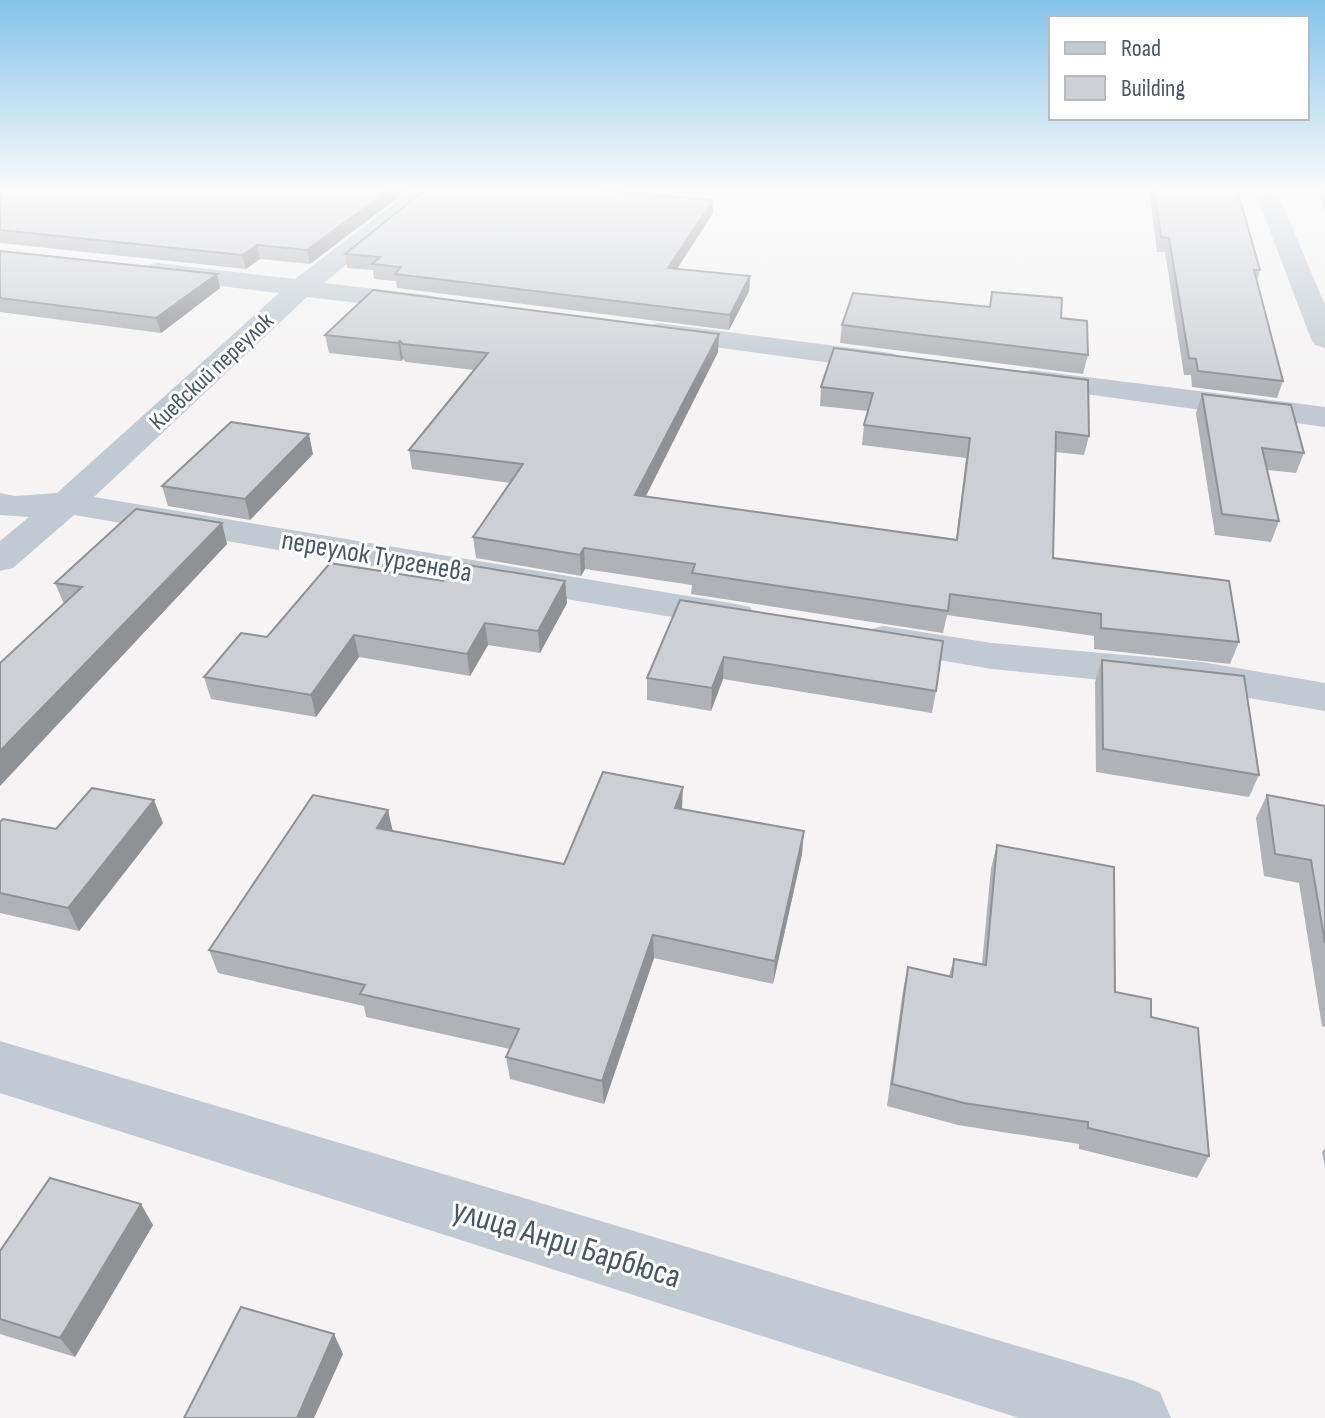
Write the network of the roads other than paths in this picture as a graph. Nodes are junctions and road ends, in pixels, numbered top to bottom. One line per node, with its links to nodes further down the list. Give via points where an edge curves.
1 (343, 255): 4 (street, Киевский переулок)
2 (1291, 255): 7 (street)
3 (127, 267): 4 (street)
4 (302, 287): 5 (street); 11 (street, Киевский переулок)
5 (459, 307)
6 (632, 329): 8 (street)
7 (1325, 339)
8 (916, 365)
9 (1010, 377): 10 (street)
10 (1325, 417)
11 (67, 503): 12 (street, переулок Тургенева); 13 (street, Киевский переулок); 14 (street, переулок Тургенева)
12 (0, 504)
13 (0, 560)
14 (777, 622)
15 (854, 634): 16 (street, via 992,656 1202,676)
16 (1325, 697)
17 (0, 1067): 18 (street, улица Анри Барбюса)
18 (1134, 1418)

